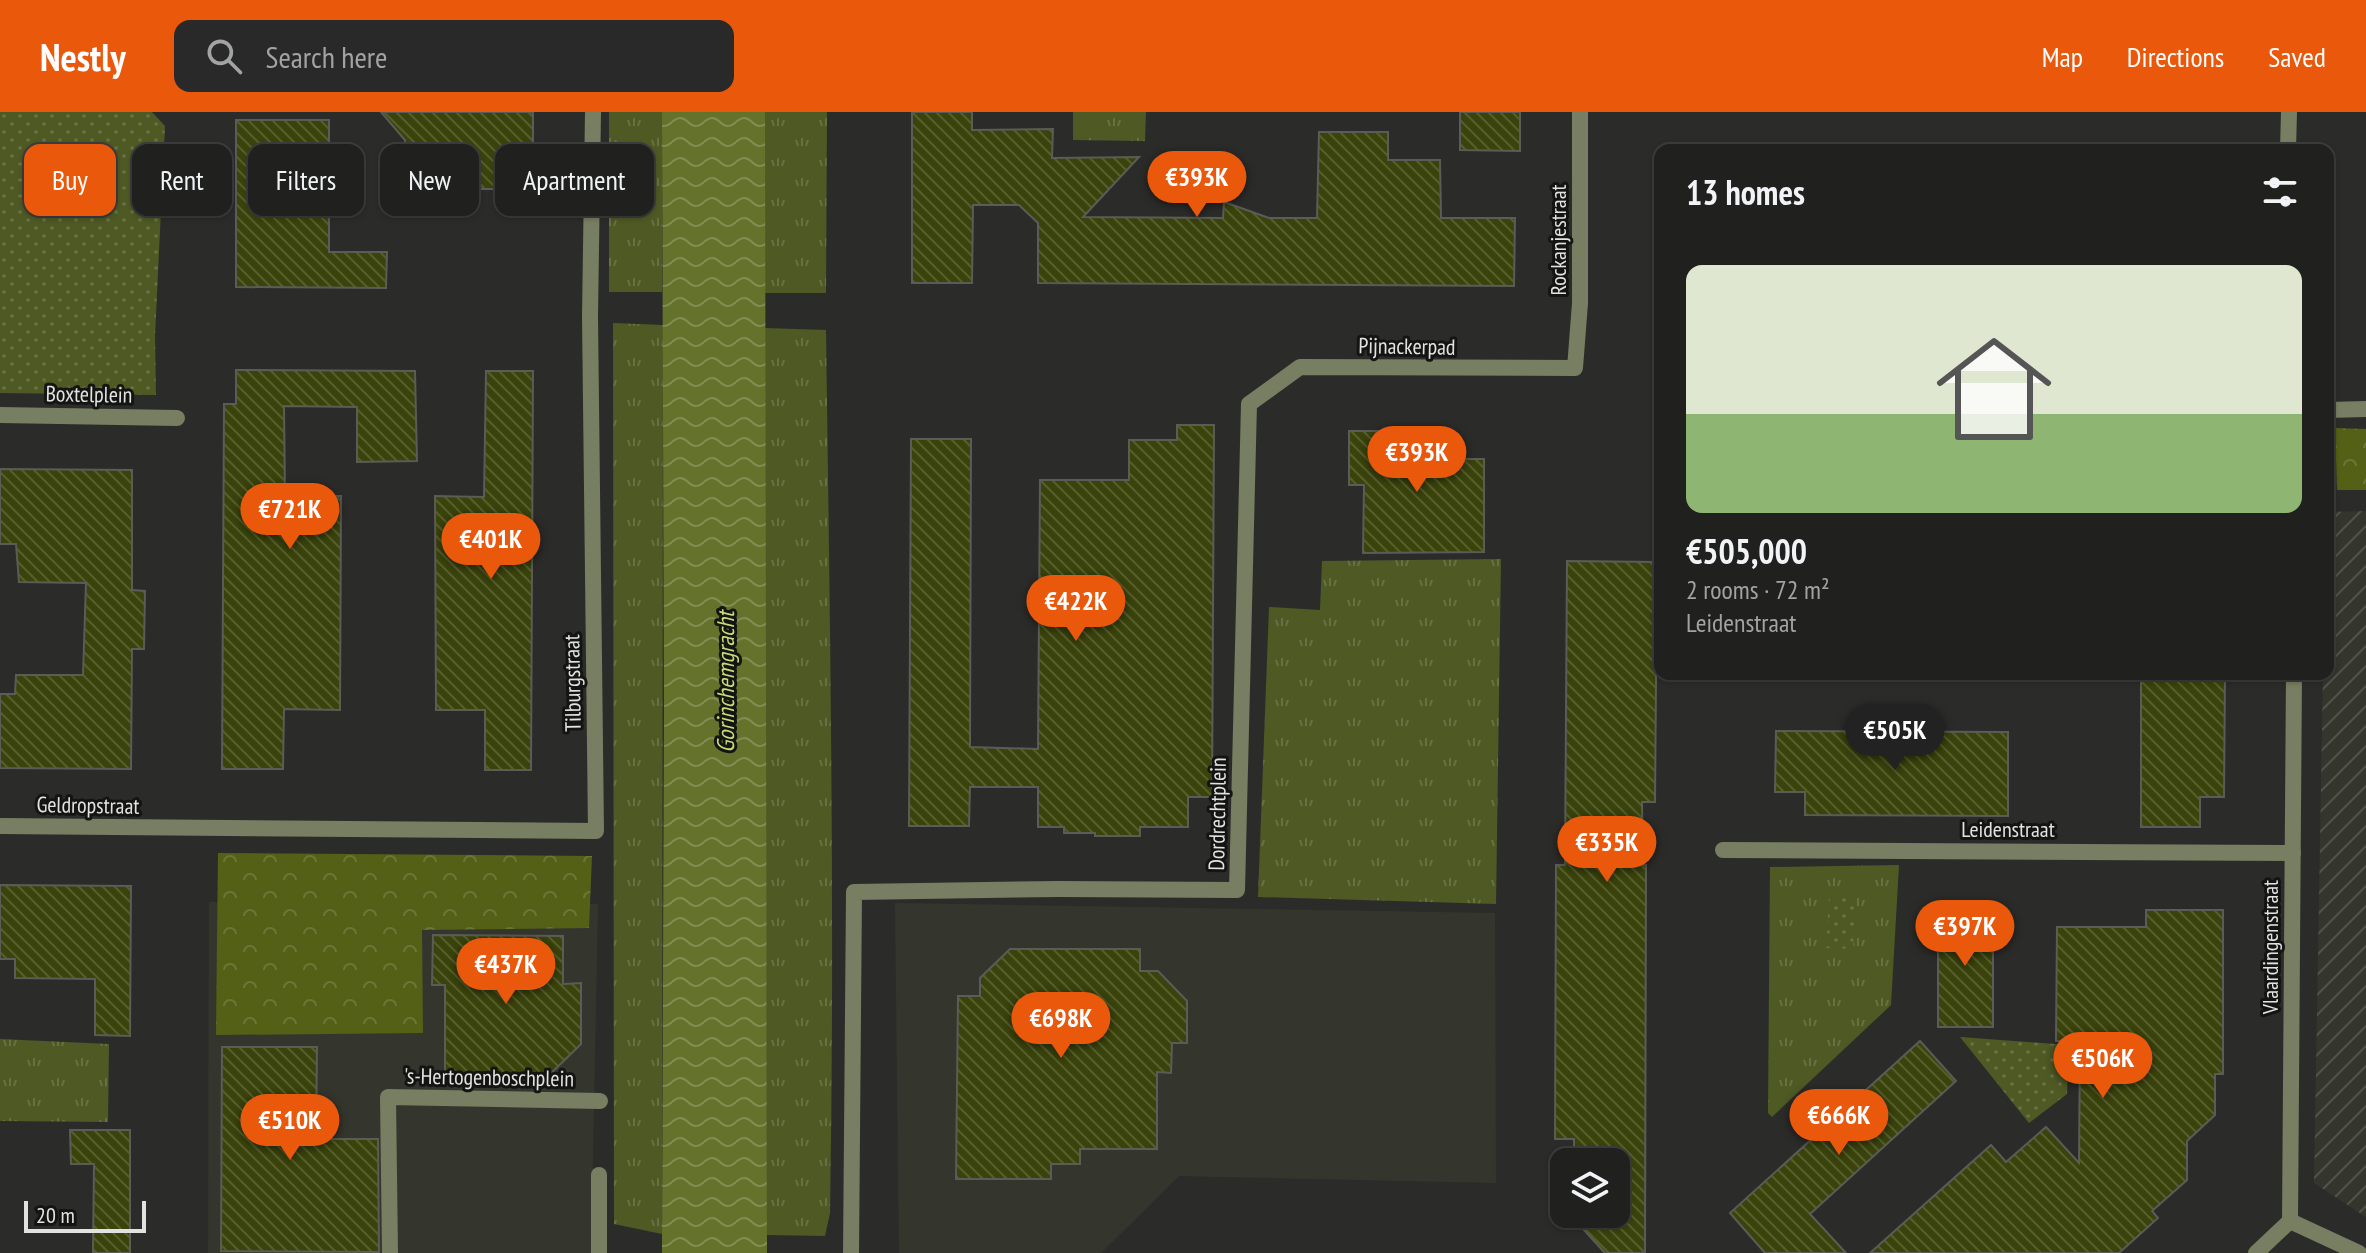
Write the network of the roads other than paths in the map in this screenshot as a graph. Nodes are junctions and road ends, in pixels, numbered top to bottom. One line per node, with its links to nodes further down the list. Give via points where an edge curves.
1 (593, 112): 13 (street, Tilburgstraat, via 596,831)
2 (1580, 112): 5 (street, Rockanjestraat)
3 (2289, 112): 4 (street)
4 (2288, 144)
5 (1575, 368): 6 (street, Pijnackerpad, via 1300,367)
6 (1249, 404): 21 (street, Dordrechtplein, via 1237,890 854,892)
7 (2366, 409): 8 (street)
8 (2334, 410)
9 (0, 415): 10 (street, Boxtelplein)
10 (177, 418)
11 (2294, 680): 15 (street, Vlaardingenstraat)
12 (0, 826): 13 (street, Geldropstraat)
13 (174, 827)
14 (1723, 850): 15 (street, Leidenstraat)
15 (2293, 853): 18 (street, Vlaardingenstraat)
16 (600, 1101): 19 (street, 's-Hertogenboschplein, via 388,1097)
17 (599, 1175): 20 (street)
18 (2290, 1221): 22 (street); 23 (street)
19 (390, 1253)
20 (599, 1253)
21 (851, 1253)
22 (2256, 1253)
23 (2359, 1253)

